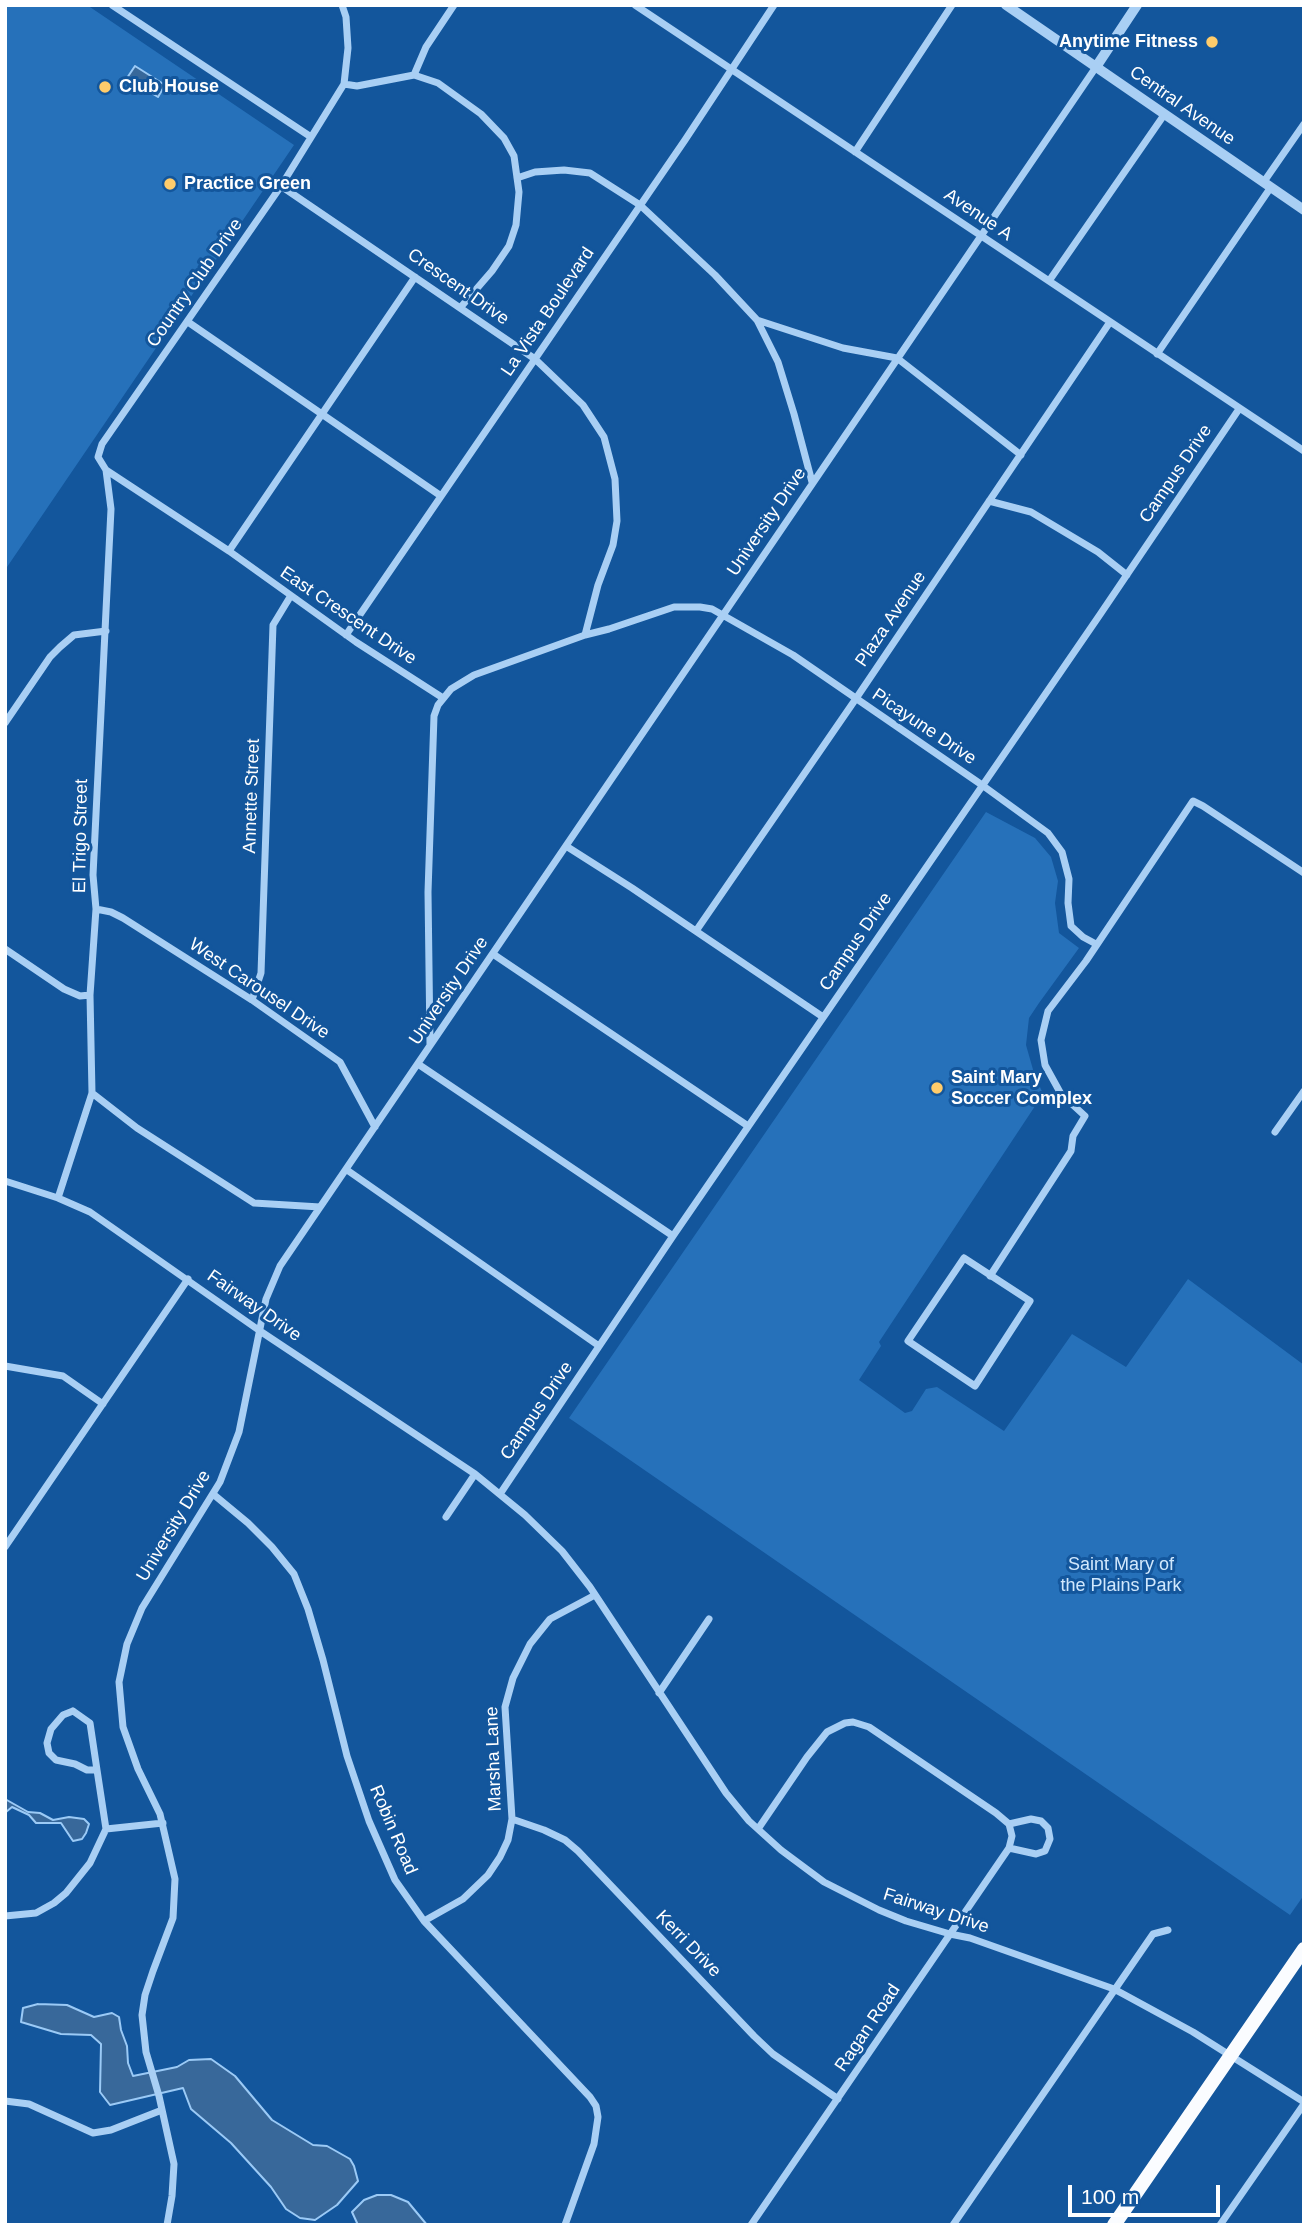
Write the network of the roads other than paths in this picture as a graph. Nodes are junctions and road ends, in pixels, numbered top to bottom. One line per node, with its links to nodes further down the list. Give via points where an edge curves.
1 (112, 5): 15 (street)
2 (342, 5): 12 (street, via 348,48)
3 (454, 5): 11 (street)
4 (635, 5): 10 (street, Avenue A)
5 (774, 5): 10 (street, La Vista Boulevard)
6 (952, 5): 16 (street)
7 (1006, 5): 9 (street, Central Avenue)
8 (1138, 5): 9 (street)
9 (1096, 67): 13 (street, Central Avenue); 22 (street, University Drive)
10 (731, 69): 16 (street, Avenue A); 20 (street, La Vista Boulevard)
11 (414, 75): 12 (street, via 357,86); 17 (street, via 438,83 481,114 504,138 514,156)
12 (344, 84): 15 (street)
13 (1164, 115): 18 (street, Central Avenue); 24 (street)
14 (1304, 124): 18 (street)
15 (311, 137): 19 (street, Country Club Drive)
16 (855, 152): 22 (street, Avenue A)
17 (517, 178): 20 (street, via 564,170 590,173); 25 (street, via 516,225 509,246)
18 (1267, 185): 21 (street, Central Avenue); 29 (street)
19 (281, 186): 23 (street, Crescent Drive); 27 (street, Country Club Drive)
20 (640, 205): 26 (street); 31 (street, La Vista Boulevard)
21 (1304, 211)
22 (981, 236): 24 (street, Avenue A); 30 (street, University Drive)
23 (415, 277): 25 (street, Crescent Drive); 33 (street)
24 (1049, 281): 28 (street, Avenue A)
25 (460, 308): 31 (street, Crescent Drive)
26 (757, 320): 30 (street, via 843,348); 37 (street, via 778,362)
27 (188, 322): 33 (street); 36 (street, Country Club Drive, via 102,444 98,457)
28 (1110, 322): 29 (street, Avenue A); 35 (street, Plaza Avenue)
29 (1157, 354): 32 (street, Avenue A)
30 (897, 358): 35 (street); 37 (street, University Drive)
31 (534, 359): 38 (street, La Vista Boulevard); 46 (street, Crescent Drive, via 583,405 604,437 615,479 615,533)
32 (1239, 408): 34 (street, Avenue A); 41 (street, Campus Drive)
33 (323, 415): 38 (street); 40 (street)
34 (1304, 451)
35 (1021, 455): 39 (street, Plaza Avenue)
36 (106, 470): 40 (street, East Crescent Drive); 44 (street, El Trigo Street, via 111,509)
37 (812, 482): 43 (street, University Drive)
38 (441, 496): 45 (street, La Vista Boulevard)
39 (989, 501): 41 (street, via 1031,512); 48 (street, Plaza Avenue)
40 (229, 551): 42 (street, East Crescent Drive)
41 (1127, 575): 50 (street, Campus Drive)
42 (290, 597): 45 (street, East Crescent Drive); 59 (street, Annette Street, via 273,625 261,973)
43 (724, 614): 46 (street, Picayune Drive, via 700,607 674,607); 48 (street, Picayune Drive); 51 (street, University Drive)
44 (106, 631): 49 (street, via 74,635 60,647); 53 (street, El Trigo Street, via 93,875)
45 (346, 635): 47 (street, East Crescent Drive)
46 (585, 635): 47 (street, via 474,675)
47 (443, 698): 61 (street, via 434,716 428,892)
48 (855, 700): 50 (street, Picayune Drive); 54 (street, Plaza Avenue)
49 (5, 723)
50 (982, 785): 55 (street, Picayune Drive, via 1048,833 1062,852 1069,879 1071,926); 60 (street, Campus Drive)
51 (566, 846): 54 (street); 57 (street, University Drive)
52 (1304, 873): 55 (street, via 1193,801)
53 (96, 909): 58 (street, El Trigo Street); 59 (street, West Carousel Drive, via 123,918)
54 (696, 931): 60 (street)
55 (1096, 944): 73 (street, via 1048,1011 1041,1040 1045,1065 1061,1094 1085,1116 1071,1150)
56 (5, 949): 58 (street, via 64,989)
57 (493, 954): 61 (street, University Drive); 65 (street)
58 (90, 995): 64 (street, El Trigo Street)
59 (252, 1000): 66 (street, West Carousel Drive, via 340,1062)
60 (823, 1017): 65 (street, Campus Drive)
61 (430, 1045): 62 (street, University Drive)
62 (418, 1065): 66 (street, University Drive); 72 (street)
63 (1304, 1090): 67 (street)
64 (92, 1093): 70 (street, El Trigo Street); 71 (street, via 137,1128 254,1203)
65 (748, 1126): 72 (street, Campus Drive)
66 (375, 1127): 68 (street, University Drive)
67 (1275, 1132)
68 (347, 1170): 71 (street, University Drive); 76 (street)
69 (5, 1181): 70 (street, Fairway Drive)
70 (58, 1198): 74 (street, Fairway Drive, via 90,1212)
71 (320, 1207): 75 (street, University Drive, via 280,1266 266,1299)
72 (673, 1236): 76 (street, Campus Drive)
73 (990, 1276): 73 (street, via 1030,1301 975,1386 908,1341 964,1258)
74 (188, 1279): 75 (street, Fairway Drive); 78 (street)
75 (260, 1331): 79 (street, Fairway Drive); 80 (street, University Drive, via 239,1432)
76 (599, 1346): 81 (street, Campus Drive)
77 (5, 1366): 78 (street, via 63,1376)
78 (103, 1404): 83 (street)
79 (475, 1474): 81 (street, Fairway Drive); 82 (street)
80 (213, 1494): 89 (street, University Drive, via 142,1608 127,1644 119,1682 123,1727); 95 (street, Robin Road, via 248,1522 294,1574 320,1647 369,1821 396,1880)
81 (500, 1494): 84 (street, Fairway Drive, via 562,1551)
82 (446, 1517)
83 (5, 1548)
84 (595, 1595): 86 (street, Fairway Drive); 88 (street, Marsha Lane, via 551,1619 530,1644 513,1678 505,1707)
85 (709, 1619): 86 (street)
86 (659, 1693): 92 (street, Fairway Drive, via 726,1794)
87 (97, 1770): 87 (street, via 90,1723 74,1711 63,1716 51,1729 49,1753 56,1760); 91 (street)
88 (512, 1819): 95 (street, Marsha Lane, via 508,1840 488,1875 463,1899); 101 (street, Kerri Drive, via 544,1829 572,1846 754,2036)
89 (163, 1823): 91 (street); 104 (street, University Drive, via 176,1879 173,1919 142,2015)
90 (1009, 1824): 92 (street, via 911,1754 853,1722 827,1732); 93 (street); 93 (street, via 1041,1821 1050,1839 1045,1851 1036,1854)
91 (106, 1829): 94 (street, via 90,1863 66,1893 36,1913)
92 (758, 1829): 97 (street, Fairway Drive, via 824,1882 879,1910)
93 (1009, 1848): 97 (street, Ragan Road)
94 (5, 1916)
95 (424, 1921): 106 (street, Robin Road, via 596,2106 594,2144)
96 (1167, 1930): 99 (street, via 1153,1934)
97 (950, 1934): 99 (street, Fairway Drive); 101 (street, Ragan Road)
98 (1304, 1949): 100 (highway)
99 (1114, 1989): 100 (street, Fairway Drive); 108 (street)
100 (1231, 2055): 103 (street, Fairway Drive); 109 (highway)
101 (838, 2099): 107 (street, Ragan Road)
102 (5, 2101): 104 (street, via 29,2104 93,2133)
103 (1304, 2103): 110 (street)
104 (162, 2110): 105 (street, via 174,2164)
105 (167, 2225)
106 (565, 2225)
107 (751, 2225)
108 (953, 2225)
109 (1114, 2225)
110 (1220, 2225)

